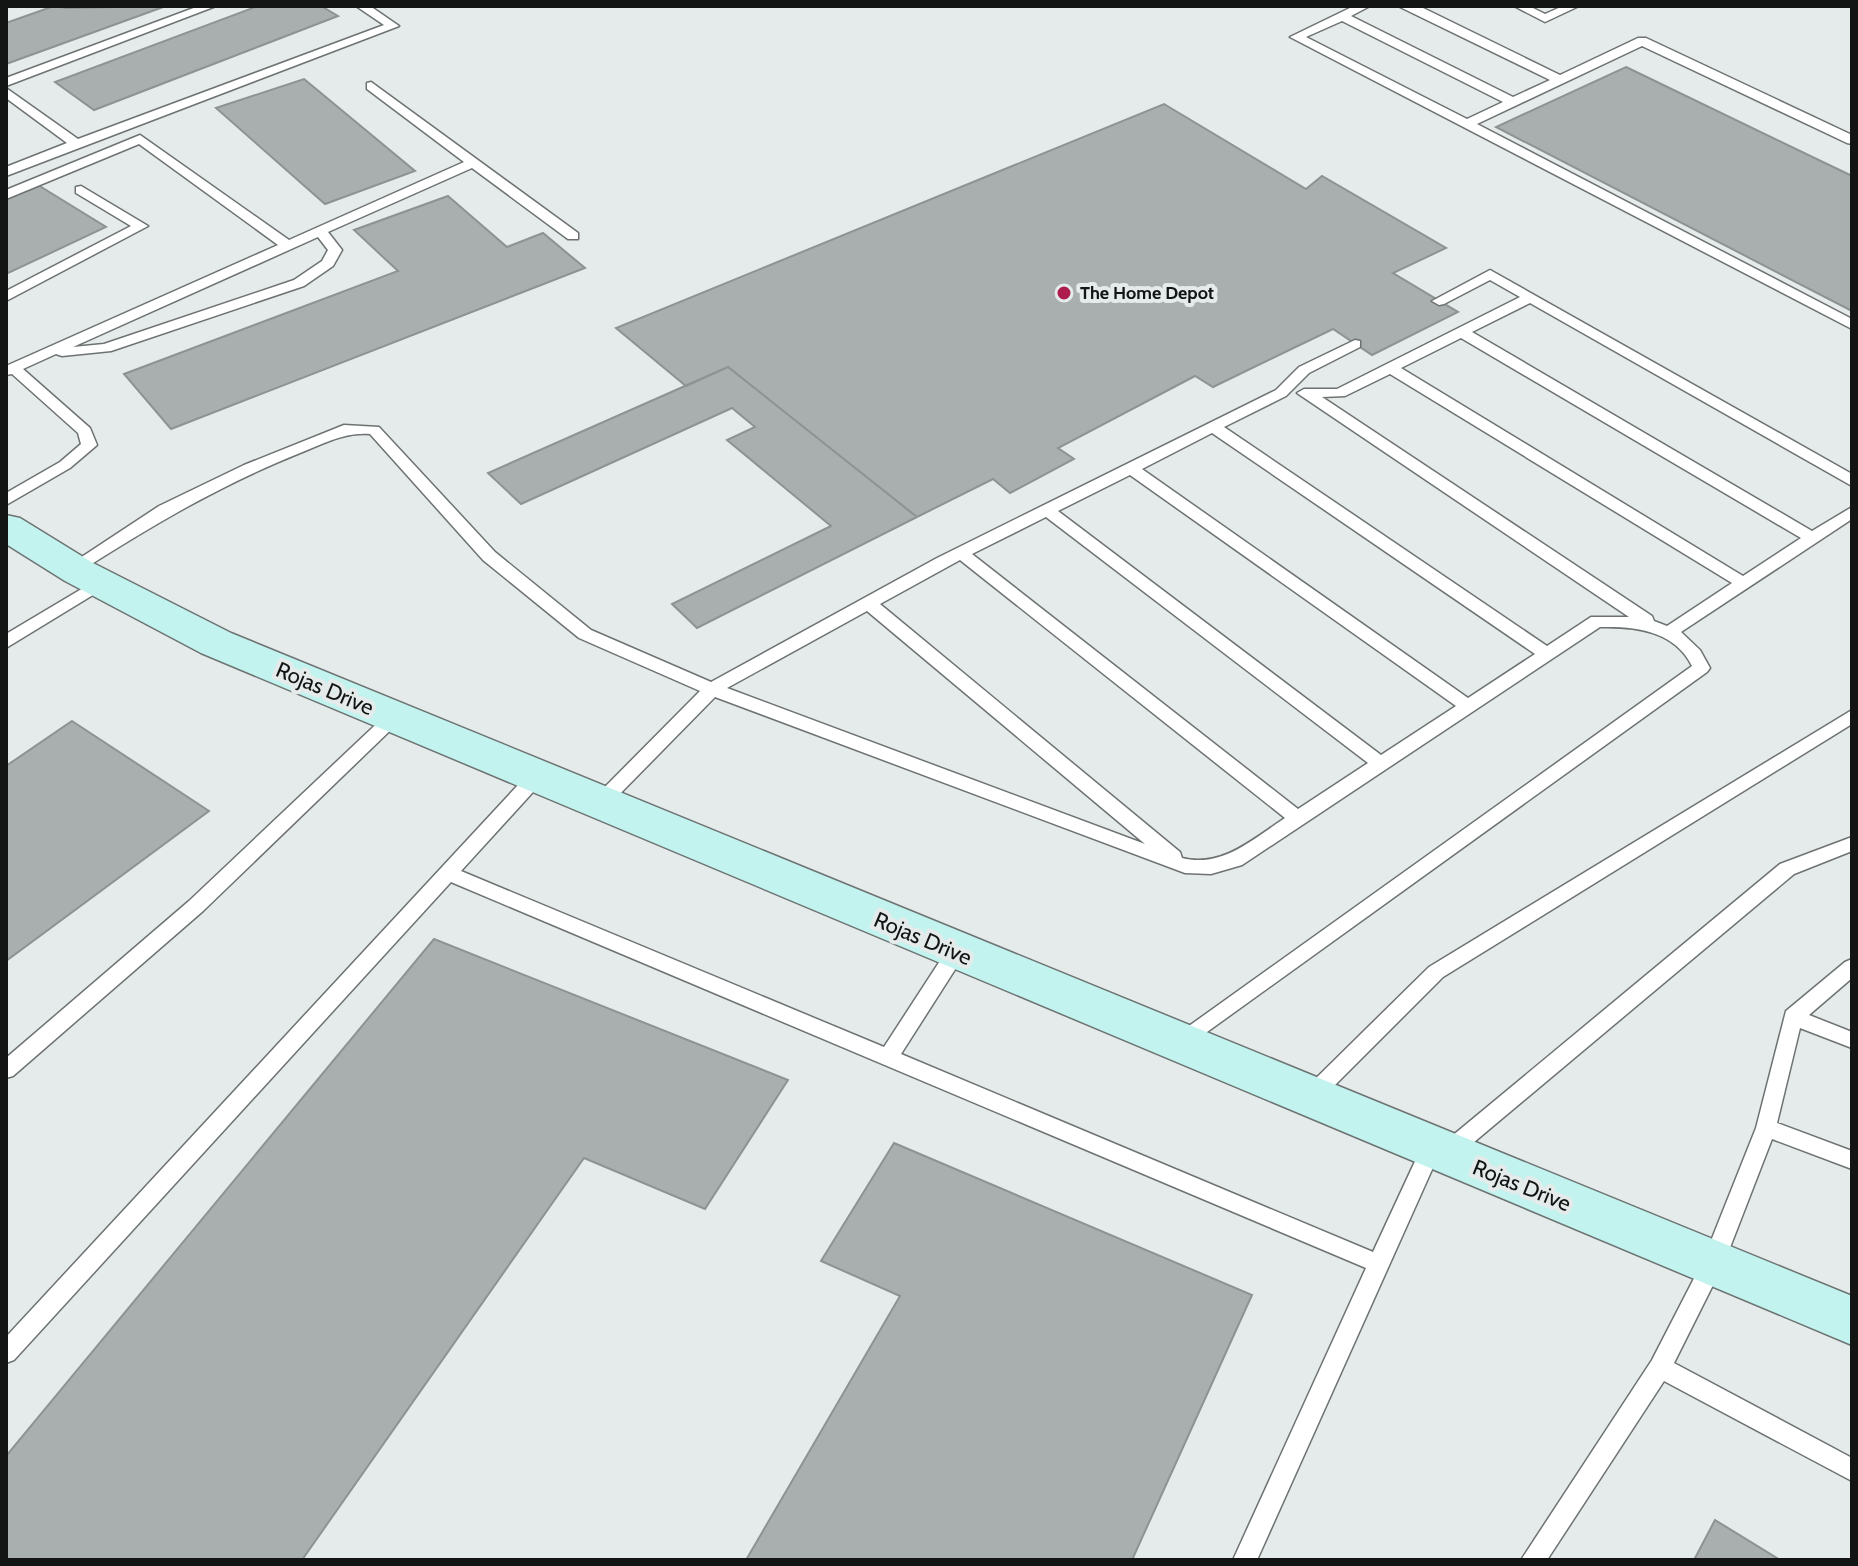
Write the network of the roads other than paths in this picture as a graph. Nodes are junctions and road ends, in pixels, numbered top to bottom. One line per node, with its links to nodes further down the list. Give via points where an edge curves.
1 (210, 6): 9 (lane)
2 (362, 6): 15 (lane, via 393,26)
3 (1364, 6): 7 (lane)
4 (1404, 6): 8 (lane)
5 (1520, 6): 6 (lane, via 1545,18)
6 (1573, 6)
7 (1342, 16): 12 (lane); 13 (lane, via 1296,37)
8 (1560, 80): 12 (lane); 14 (lane, via 1642,41)
9 (6, 82)
10 (371, 86): 16 (lane)
11 (6, 92): 15 (lane)
12 (1513, 102): 13 (lane)
13 (1467, 124): 26 (lane)
14 (1852, 140)
15 (76, 144): 17 (lane)
16 (473, 163): 20 (lane); 21 (lane)
17 (6, 172)
18 (81, 190): 23 (lane, via 141,226)
19 (6, 195): 22 (lane, via 140,139)
20 (320, 231): 22 (lane); 29 (lane, via 335,250 328,263 299,283 106,348)
21 (573, 236)
22 (288, 246): 29 (lane)
23 (6, 297)
24 (1531, 297): 25 (lane, via 1490,274); 27 (lane); 36 (lane)
25 (1439, 301)
26 (1852, 325)
27 (1461, 332): 30 (lane); 41 (lane)
28 (1355, 344): 32 (lane, via 1304,370)
29 (46, 353): 31 (lane)
30 (1391, 368): 33 (lane, via 1340,393); 44 (lane)
31 (10, 369): 37 (lane, via 85,431 89,445)
32 (1281, 393): 33 (lane); 34 (lane)
33 (1305, 393): 46 (lane)
34 (1213, 427): 35 (lane); 48 (lane)
35 (1131, 468): 38 (lane); 50 (lane)
36 (1852, 481)
37 (6, 500)
38 (1047, 510): 42 (lane); 53 (lane)
39 (1852, 512): 41 (lane)
40 (6, 527): 43 (main road, Rojas Drive)
41 (1812, 538): 44 (lane)
42 (961, 553): 45 (lane); 56 (lane)
43 (86, 575): 47 (lane); 49 (lane, via 165,510 249,468 349,428 374,430 489,556 585,634); 52 (main road, Rojas Drive, via 216,643)
44 (1743, 583): 46 (lane)
45 (868, 603): 49 (lane); 58 (lane)
46 (1661, 630): 48 (lane, via 1630,620 1597,621); 64 (lane, via 1697,656 1701,668)
47 (6, 642)
48 (1547, 654): 50 (lane)
49 (712, 689): 55 (lane); 58 (lane)
50 (1468, 706): 53 (lane)
51 (1852, 716): 67 (lane, via 1436,972)
52 (394, 717): 54 (main road, Rojas Drive); 66 (lane, via 196,906)
53 (1381, 764): 56 (lane)
54 (537, 776): 55 (main road, Rojas Drive); 59 (lane)
55 (601, 802): 60 (main road, Rojas Drive)
56 (1298, 819): 58 (lane, via 1235,860 1211,867)
57 (1852, 844): 69 (lane, via 1787,869)
58 (1185, 866)
59 (448, 873): 65 (lane); 74 (lane)
60 (956, 952): 64 (main road, Rojas Drive); 65 (lane)
61 (1852, 967): 62 (lane)
62 (1793, 1017): 63 (lane); 68 (lane)
63 (1852, 1040)
64 (1179, 1044): 67 (main road, Rojas Drive)
65 (888, 1058): 72 (lane)
66 (6, 1070)
67 (1310, 1097): 69 (main road, Rojas Drive)
68 (1766, 1128): 70 (lane); 71 (lane)
69 (1439, 1151): 71 (main road, Rojas Drive); 72 (lane)
70 (1852, 1160)
71 (1713, 1263): 73 (main road, Rojas Drive); 75 (lane)
72 (1379, 1264): 77 (lane)
73 (1852, 1321)
74 (6, 1353)
75 (1660, 1367): 76 (lane); 78 (lane)
76 (1852, 1470)
77 (1245, 1560)
78 (1533, 1560)

